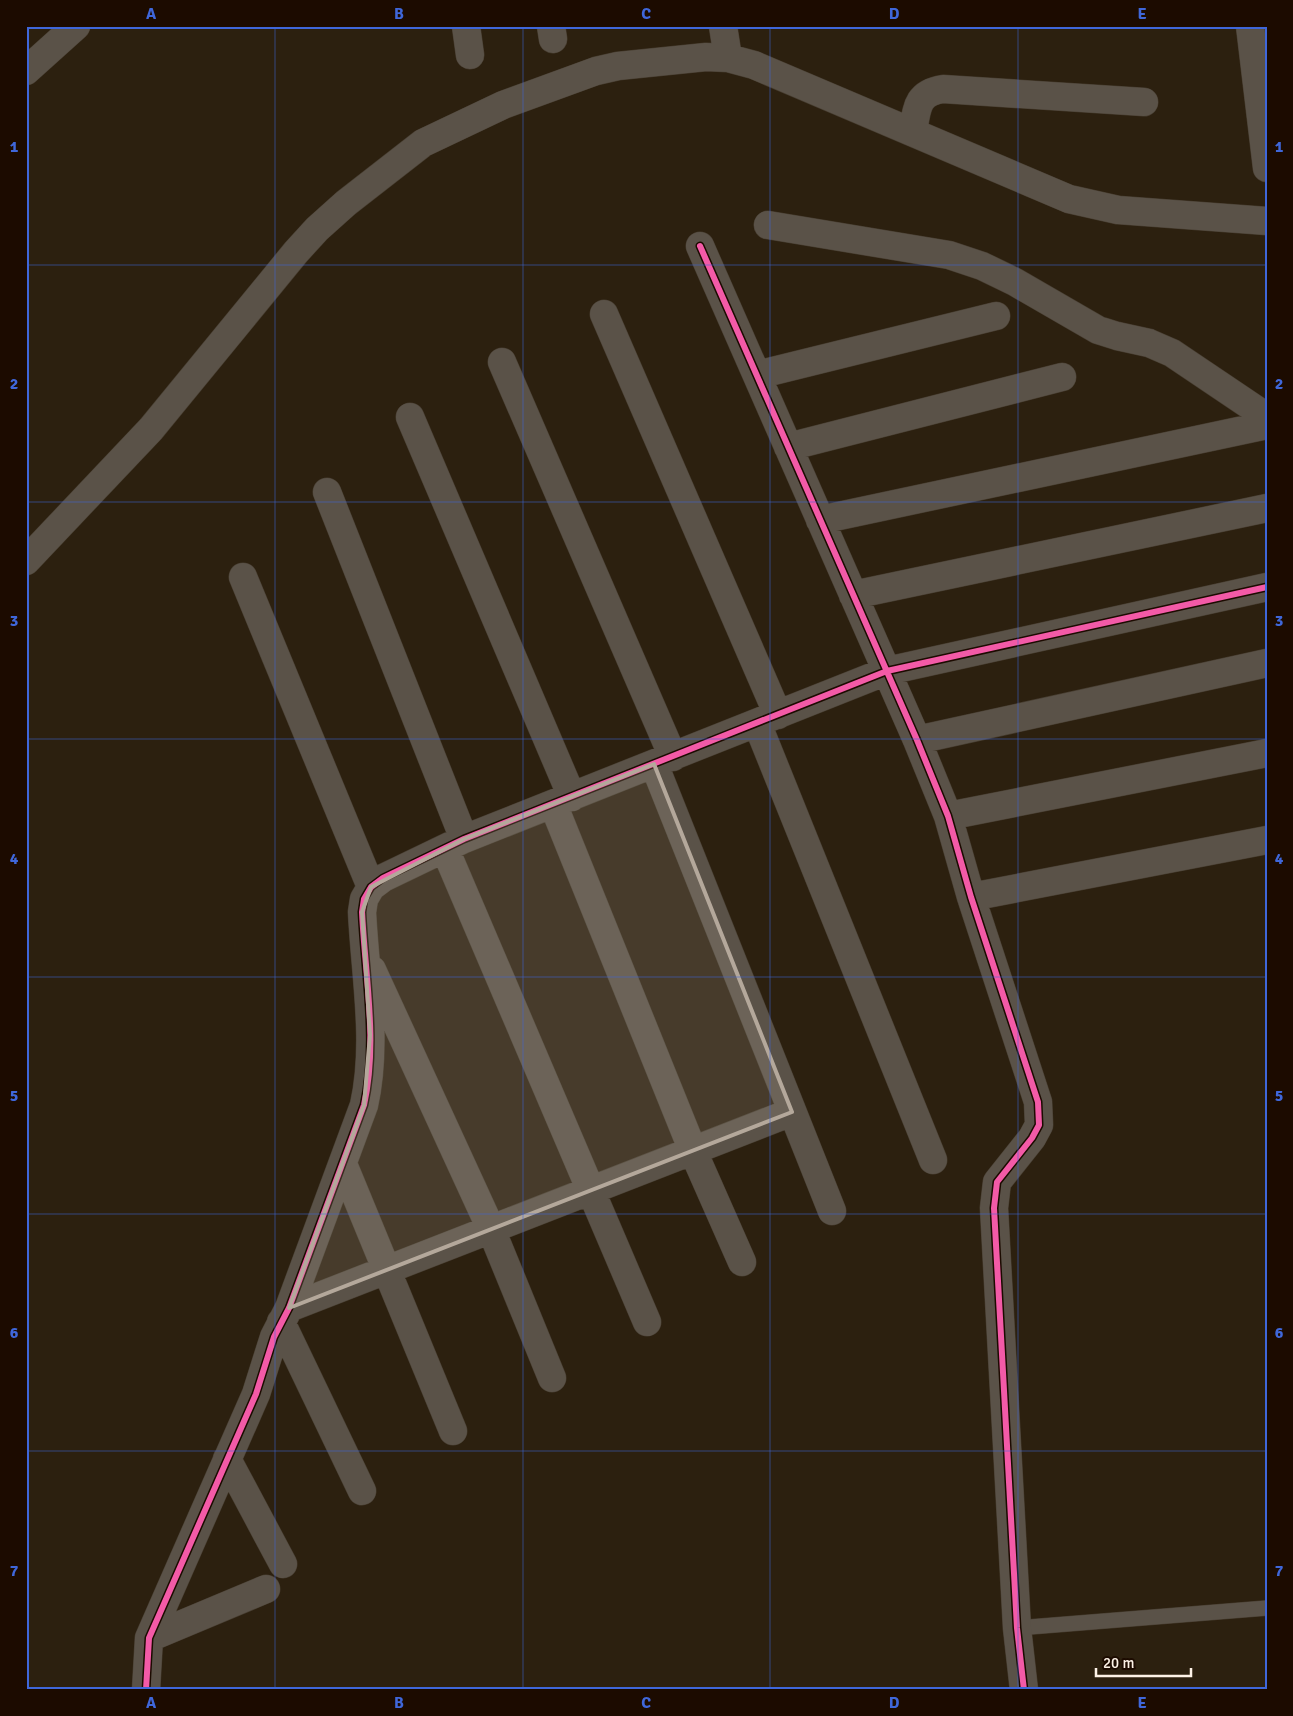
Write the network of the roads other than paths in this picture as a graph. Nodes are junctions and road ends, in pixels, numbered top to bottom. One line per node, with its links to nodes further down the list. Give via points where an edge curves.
1 (76, 26): 7 (street)
2 (466, 26): 5 (street)
3 (723, 26): 6 (street)
4 (1250, 26): 10 (street)
5 (470, 55)
6 (728, 58): 9 (street, via 754,65); 26 (street, via 706,57 596,71 503,105 423,143 346,203 307,240 151,429)
7 (26, 71)
8 (1144, 102): 9 (street, via 937,90 931,91 918,105)
9 (913, 132): 11 (street, via 1069,199 1118,210)
10 (1267, 168)
11 (1267, 221)
12 (768, 225): 20 (street, via 949,256 982,266 1098,330 1149,343 1172,353)
13 (700, 246): 17 (street)
14 (604, 314): 32 (street)
15 (996, 316): 17 (street)
16 (502, 362): 35 (street)
17 (757, 375): 22 (street)
18 (1062, 378): 22 (street)
19 (410, 417): 36 (street)
20 (1267, 417)
21 (1267, 425): 25 (street)
22 (788, 447): 25 (street)
23 (327, 492): 39 (street)
24 (1267, 508): 29 (street)
25 (820, 520): 29 (street)
26 (26, 560)
27 (242, 577): 40 (street)
28 (1267, 587): 31 (street)
29 (853, 594): 31 (street)
30 (1267, 663): 33 (street)
31 (887, 671): 32 (street); 33 (street)
32 (767, 719): 35 (street); 45 (street)
33 (917, 740): 37 (street)
34 (1267, 753): 37 (street)
35 (663, 760): 36 (street); 43 (street)
36 (563, 800): 39 (street); 44 (street)
37 (948, 816): 41 (street)
38 (1267, 840): 41 (street)
39 (455, 844): 40 (street, via 383,878); 47 (street)
40 (371, 887): 42 (street, via 364,899 362,912)
41 (971, 897): 61 (street, via 1039,1112 1039,1125 1032,1138 996,1182 994,1193)
42 (364, 953): 46 (street, via 370,1036 368,1087); 49 (street)
43 (792, 1112): 44 (street); 48 (street)
44 (693, 1151): 47 (street); 50 (street)
45 (933, 1160)
46 (343, 1164): 51 (street); 52 (street)
47 (591, 1190): 49 (street); 53 (street)
48 (832, 1211)
49 (491, 1229): 51 (street); 54 (street)
50 (742, 1262)
51 (386, 1270): 52 (street); 55 (street)
52 (285, 1315): 56 (street, via 274,1337 256,1394); 57 (street)
53 (647, 1322)
54 (552, 1378)
55 (453, 1430)
56 (227, 1459): 58 (street); 62 (street)
57 (362, 1491)
58 (283, 1564)
59 (266, 1589): 62 (street)
60 (1267, 1608): 61 (lane)
61 (1017, 1628): 64 (street)
62 (149, 1638): 63 (street)
63 (146, 1690)
64 (1024, 1690)

